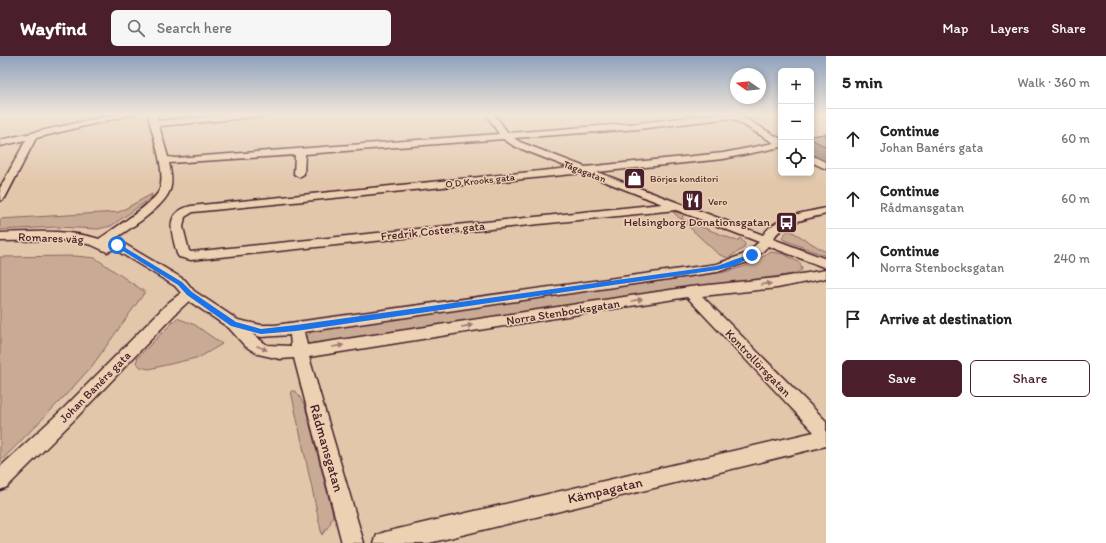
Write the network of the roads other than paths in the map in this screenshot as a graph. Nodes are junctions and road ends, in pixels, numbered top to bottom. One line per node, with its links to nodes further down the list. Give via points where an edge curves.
1 (32, 137): 7 (street); 15 (street)
2 (157, 137): 10 (street)
3 (496, 137): 9 (street)
4 (506, 137): 13 (street, Tågagatan, via 517,144)
5 (769, 137): 6 (street)
6 (778, 142)
7 (0, 143)
8 (778, 145): 13 (street, O D Krooks gata, via 723,156)
9 (300, 152): 10 (street); 14 (street)
10 (163, 159): 20 (street, via 166,187 160,198)
11 (814, 160): 12 (street)
12 (826, 166)
13 (582, 170): 16 (street, Tågagatan); 21 (street, O D Krooks gata, via 191,209 180,214 176,220 182,254)
14 (299, 174)
15 (0, 198)
16 (680, 206): 19 (street, Tågagatan); 21 (street, Fredrik Cösters gata)
17 (826, 212): 19 (street, Norra Stenbocksgatan, via 783,224)
18 (0, 237): 20 (street, Romares väg, via 77,238)
19 (766, 239): 22 (street, Tågagatan); 27 (street, Norra Stenbocksgatan, via 760,250 752,255 717,268)
20 (100, 244): 25 (street, via 171,289)
21 (185, 255)
22 (826, 264)
23 (826, 274): 24 (street, Norra Stenbocksgatan, one-way to 23, via 777,283)
24 (690, 292): 28 (street, Norra Stenbocksgatan, one-way to 24); 29 (street, Kontrollörsgatan)
25 (189, 294): 26 (street); 31 (street, Johan Banérs gata, via 172,307 70,413)
26 (234, 324): 27 (street, via 261,331); 28 (street, one-way to 28, via 250,342 264,350 280,353)
27 (296, 328): 28 (street, Rådmansgatan)
28 (300, 352): 32 (street, Rådmansgatan)
29 (826, 433)
30 (826, 438): 33 (street, Kämpagatan)
31 (0, 480)
32 (353, 543)
33 (385, 543)

